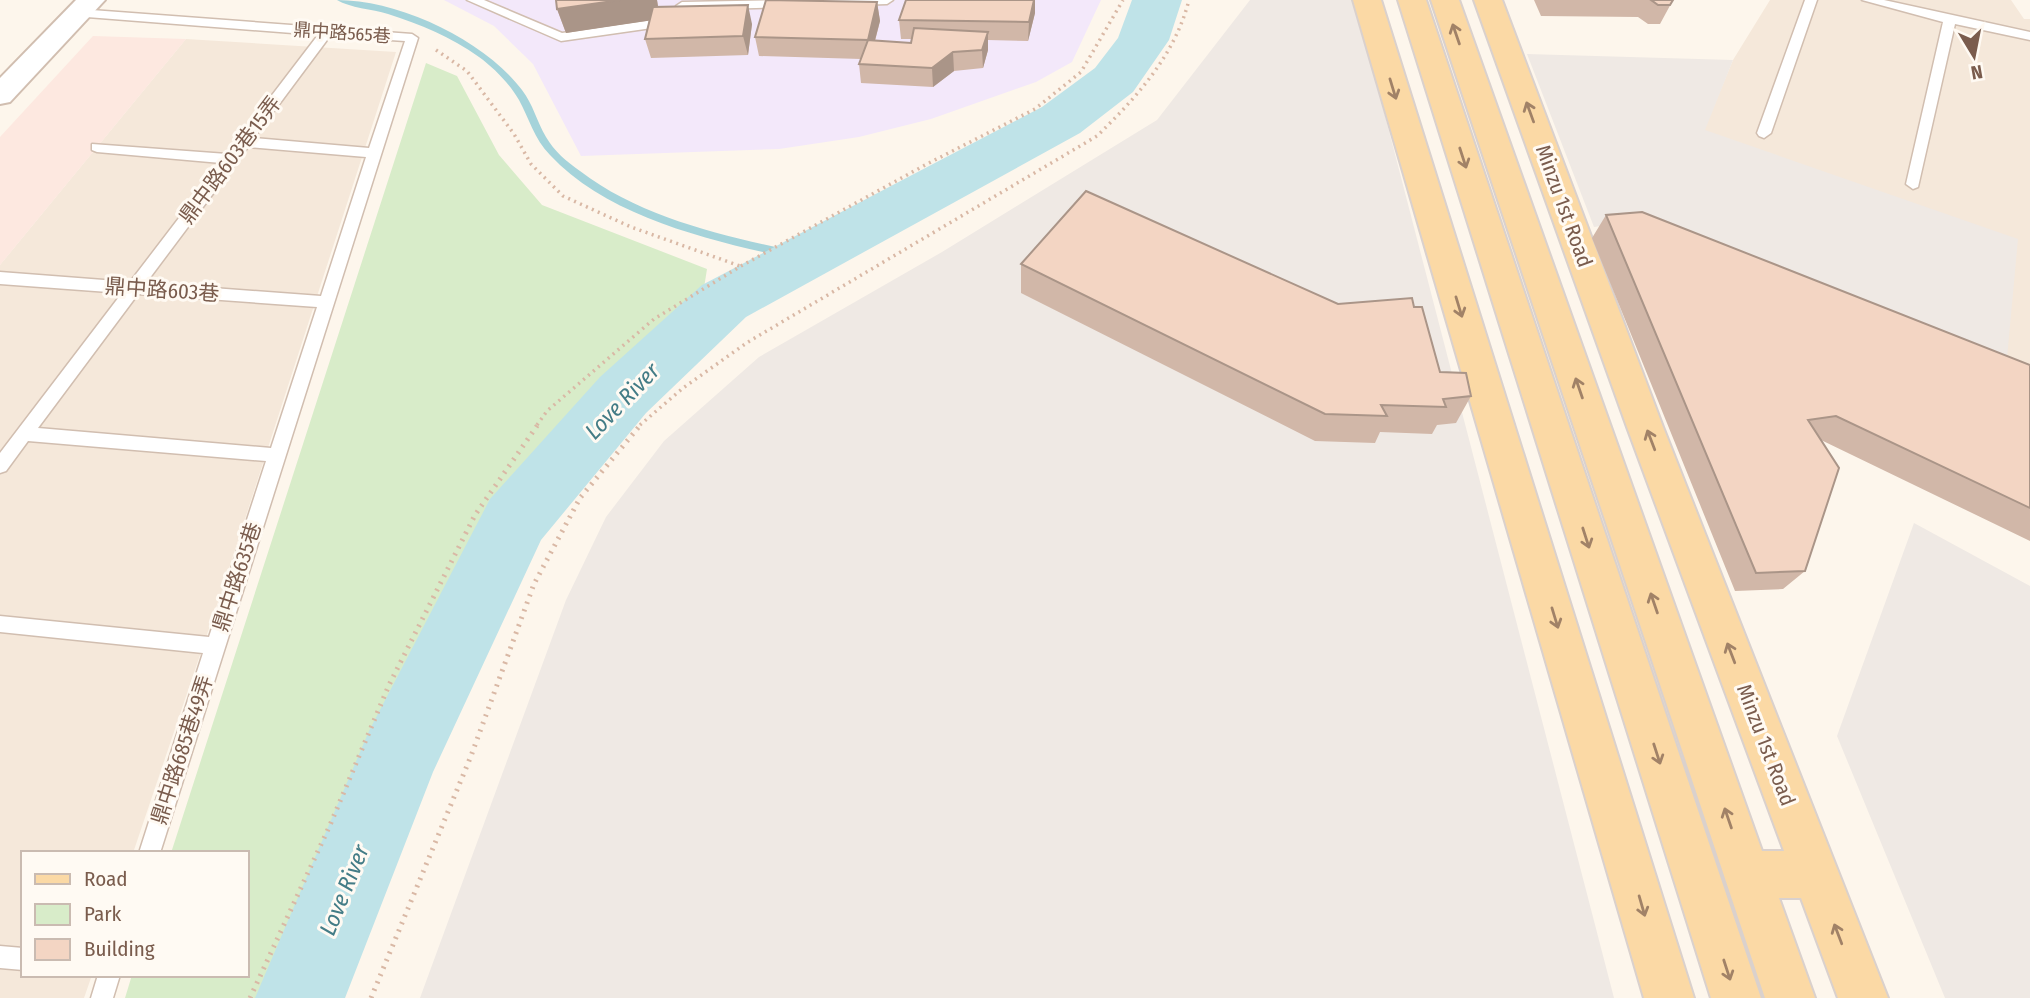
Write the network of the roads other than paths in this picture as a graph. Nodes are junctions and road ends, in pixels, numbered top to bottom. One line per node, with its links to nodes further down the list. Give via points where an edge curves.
1 (473, 0): 2 (lane, via 561,37 680,20 682,6)
2 (887, 0)
3 (1367, 0): 25 (main road, one-way to 25)
4 (1412, 0): 24 (main road, one-way to 24)
5 (1445, 0): 16 (main road, one-way to 5)
6 (1488, 0): 15 (main road, Minzu 1st Road)
7 (1811, 0): 18 (lane)
8 (1868, 0): 11 (lane)
9 (1919, 0): 11 (lane)
10 (84, 7): 13 (lane, 鼎中路565巷); 17 (street)
11 (1928, 15): 12 (lane)
12 (1950, 20): 14 (lane); 23 (lane)
13 (326, 33): 19 (lane, 鼎中路603巷15弄); 21 (lane, 鼎中路565巷, via 412,38)
14 (2030, 36)
15 (1513, 68): 16 (main road); 34 (main road, Minzu 1st Road, one-way to 15)
16 (1469, 69): 33 (main road, one-way to 16)
17 (0, 95)
18 (1763, 133)
19 (243, 142): 21 (lane); 22 (lane, 鼎中路603巷15弄)
20 (97, 147): 22 (lane)
21 (373, 153): 28 (lane, 鼎中路565巷)
22 (230, 159): 27 (lane, 鼎中路603巷15弄)
23 (1913, 184)
24 (1482, 215): 25 (main road); 32 (main road)
25 (1431, 216): 35 (main road, one-way to 35)
26 (0, 278): 27 (lane, 鼎中路603巷)
27 (134, 288): 28 (lane, 鼎中路603巷); 29 (lane, 鼎中路603巷15弄)
28 (325, 303): 30 (lane, 鼎中路635巷)
29 (24, 434): 30 (lane); 31 (lane, 鼎中路603巷15弄)
30 (276, 455): 37 (lane, 鼎中路635巷)
31 (0, 466)
32 (1571, 491): 33 (main road); 35 (main road); 39 (main road, one-way to 39)
33 (1615, 491): 34 (main road); 41 (main road, one-way to 33)
34 (1682, 491): 42 (main road, Minzu 1st Road, one-way to 34)
35 (1516, 492): 40 (main road, one-way to 40)
36 (0, 624): 37 (lane, 鼎中路635巷)
37 (215, 646): 38 (lane, 鼎中路685巷49弄)
38 (150, 851)
39 (1688, 851): 40 (main road); 48 (main road, one-way to 48)
40 (1626, 852): 47 (main road, one-way to 47)
41 (1747, 874): 42 (main road); 49 (main road)
42 (1816, 874): 50 (main road, Minzu 1st Road, one-way to 42)
43 (0, 957): 44 (lane)
44 (21, 959)
45 (108, 977): 46 (lane)
46 (102, 998)
47 (1669, 998)
48 (1736, 998)
49 (1790, 998)
50 (1863, 998)

